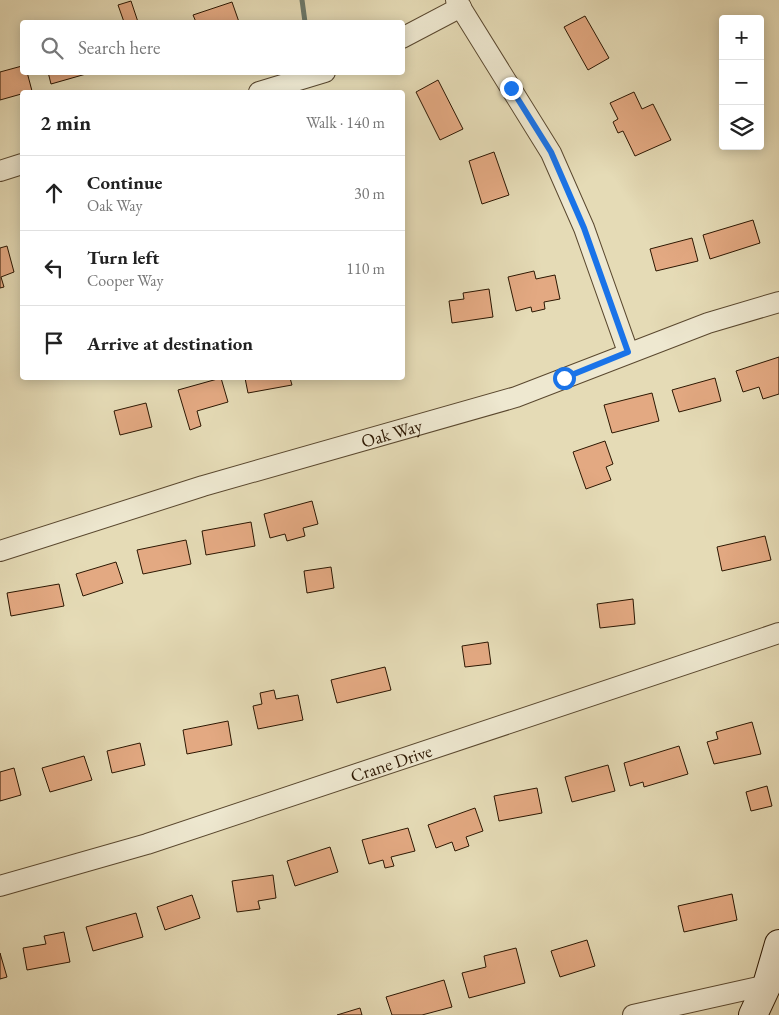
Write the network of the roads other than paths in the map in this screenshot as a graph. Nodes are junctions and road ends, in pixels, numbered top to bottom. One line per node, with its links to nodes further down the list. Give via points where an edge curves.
1 (459, 3): 2 (street); 8 (street, via 551,152 584,228)
2 (405, 36)
3 (315, 75): 4 (street)
4 (266, 90)
5 (20, 165): 6 (street)
6 (0, 171)
7 (779, 302): 8 (street, Oak Way)
8 (628, 352): 9 (street, Oak Way, via 516,397 203,486)
9 (0, 551)
10 (779, 633): 11 (street, Crane Drive, via 147,844)
11 (0, 886)
12 (779, 944): 13 (street)
13 (767, 985): 14 (street); 15 (street)
14 (633, 1015)
15 (753, 1015)

